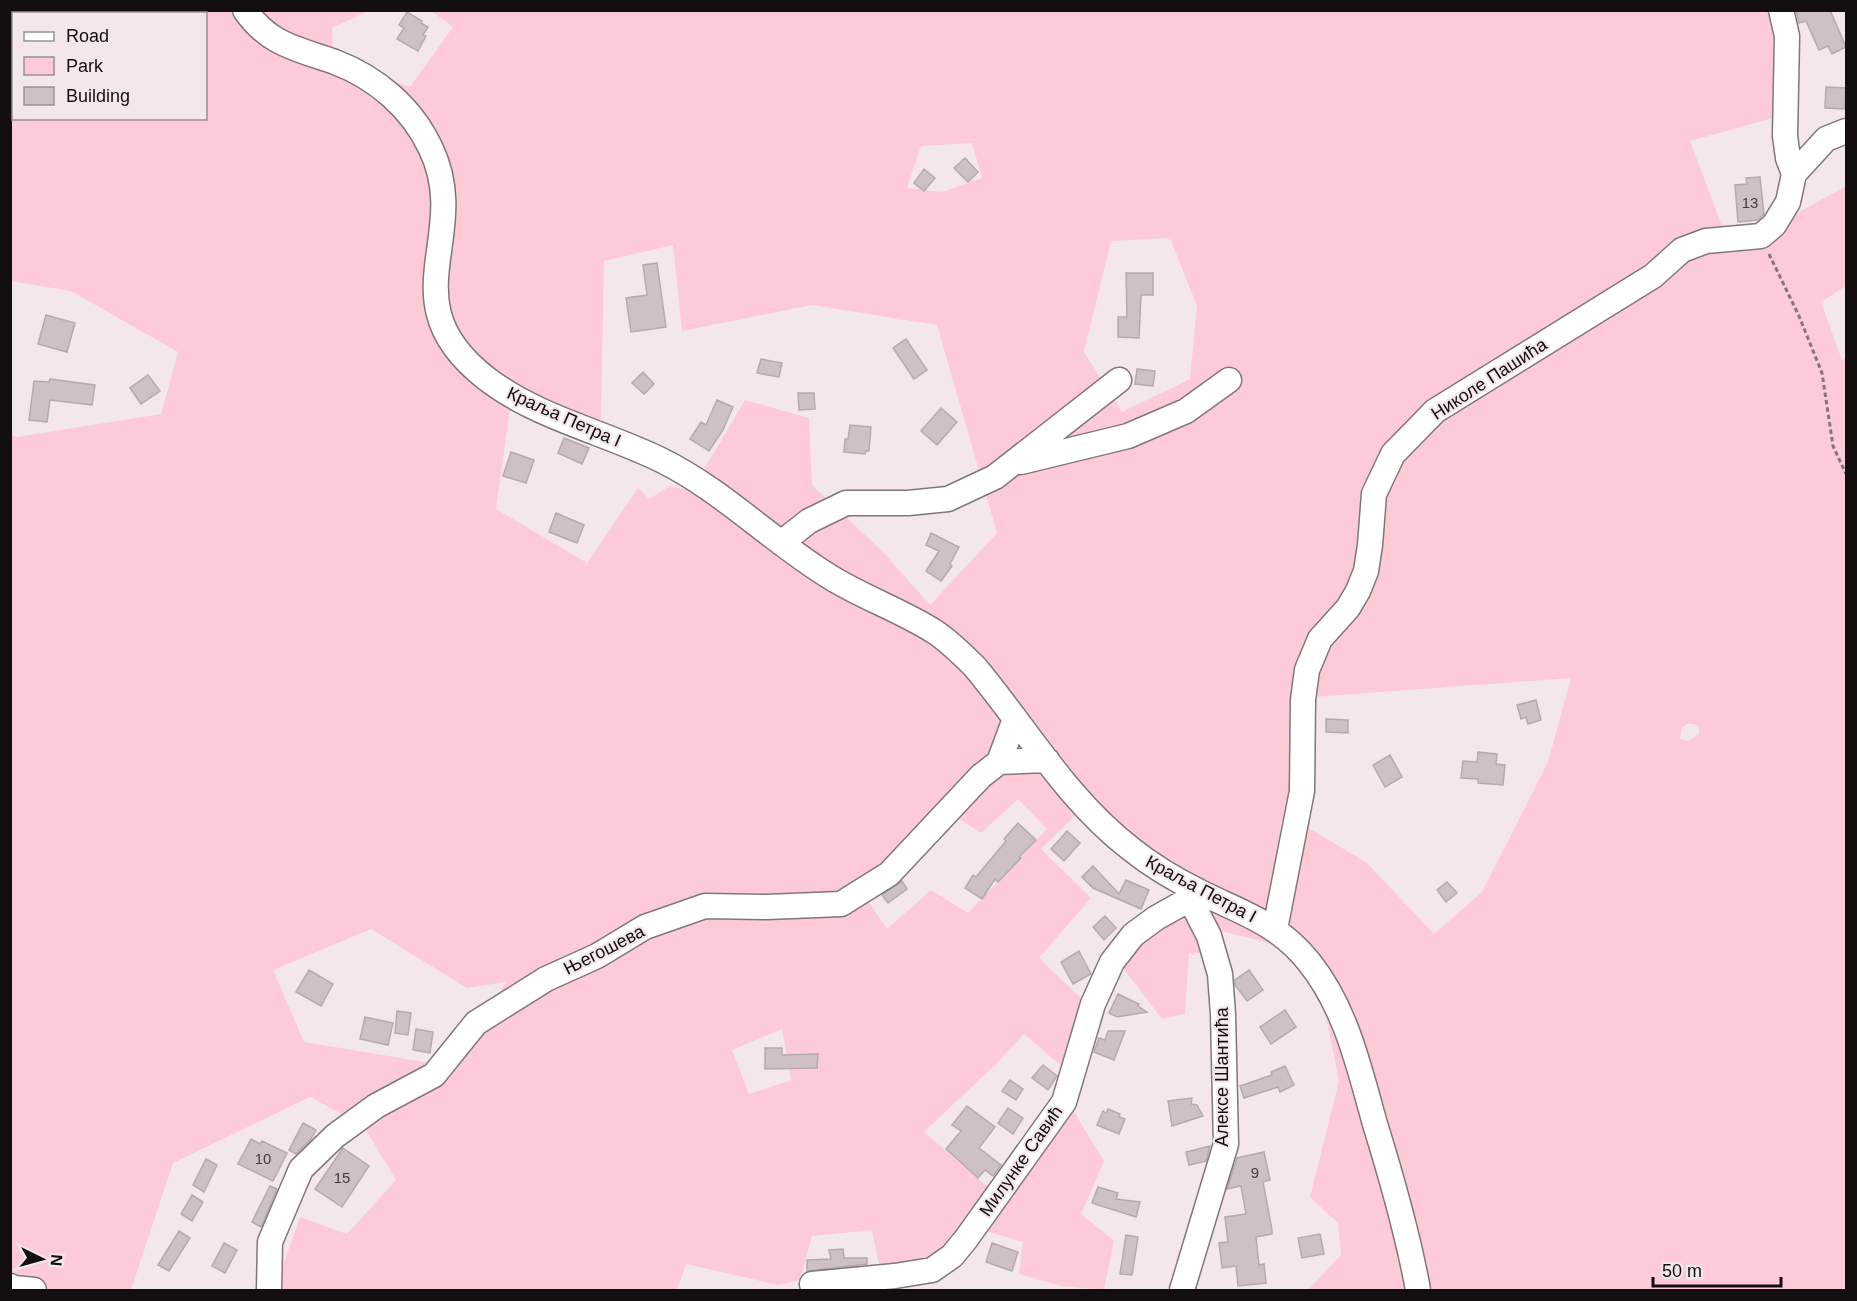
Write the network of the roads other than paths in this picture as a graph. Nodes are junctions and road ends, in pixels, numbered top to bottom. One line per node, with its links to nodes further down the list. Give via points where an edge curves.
1 (245, 10): 8 (street, Краља Петра I, via 282,45 342,65 378,84 402,106 425,137 439,170 444,206 435,282 438,313 448,338 474,368 523,402 678,468)
2 (1781, 10): 4 (street, via 1787,36 1785,136)
3 (1846, 130): 4 (street, via 1826,139)
4 (1794, 174): 13 (street, Николе Пашића, via 1788,202 1761,236 1706,241 1682,250 1653,276 1435,411 1393,454 1374,494 1367,562 1358,591 1320,639 1307,670 1302,791)
5 (1119, 380): 7 (street)
6 (1229, 380): 7 (street, via 1186,411 1128,436)
7 (1013, 464): 8 (street, via 948,499 846,503 810,521)
8 (781, 543): 9 (street, Краља Петра I, via 824,574 934,632 975,667)
9 (1015, 719): 10 (street, Краља Петра I); 11 (street, Његошева)
10 (1047, 760): 11 (street); 12 (street, Краља Петра I, via 1101,824)
11 (999, 762): 17 (street, Његошева, via 981,776 890,874 841,904 705,906 645,927 597,956 546,979 476,1023 434,1075 376,1106 335,1136 301,1170 270,1242)
12 (1194, 895): 13 (street, Краља Петра I); 14 (street, Милунке Савић, via 1133,935 1112,962 1093,1004 1064,1102 952,1256 932,1270); 18 (street, Алексе Шантића, via 1220,974 1226,1144)
13 (1275, 929): 19 (street, Краља Петра I, via 1320,975 1346,1027 1397,1199)
14 (812, 1284)
15 (10, 1286): 16 (street)
16 (34, 1290)
17 (268, 1290)
18 (1182, 1290)
19 (1418, 1290)

